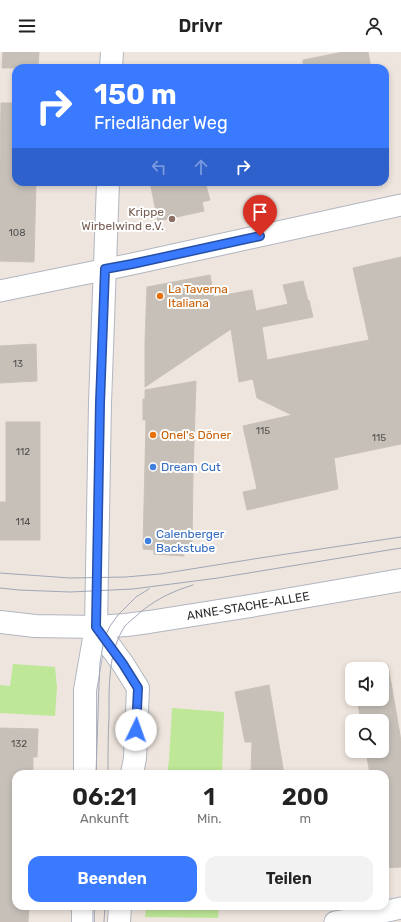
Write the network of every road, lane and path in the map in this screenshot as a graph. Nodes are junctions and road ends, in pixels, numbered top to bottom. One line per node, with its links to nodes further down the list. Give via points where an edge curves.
1 (112, 52): 2 (street)
2 (111, 64)
3 (108, 186): 5 (street)
4 (401, 205): 5 (street)
5 (105, 269): 6 (street); 9 (street)
6 (0, 291)
7 (401, 580): 9 (street, ANNE-STACHE-ALLEE, via 149,622)
8 (0, 622): 9 (street, ANNE-STACHE-ALLEE, via 35,626)
9 (96, 627): 10 (street, via 85,690); 11 (street, via 138,688)
10 (85, 770)
11 (132, 770)
12 (401, 908): 17 (street)
13 (83, 910): 15 (street)
14 (120, 910): 16 (street)
15 (82, 922)
16 (119, 922)
17 (335, 922)

